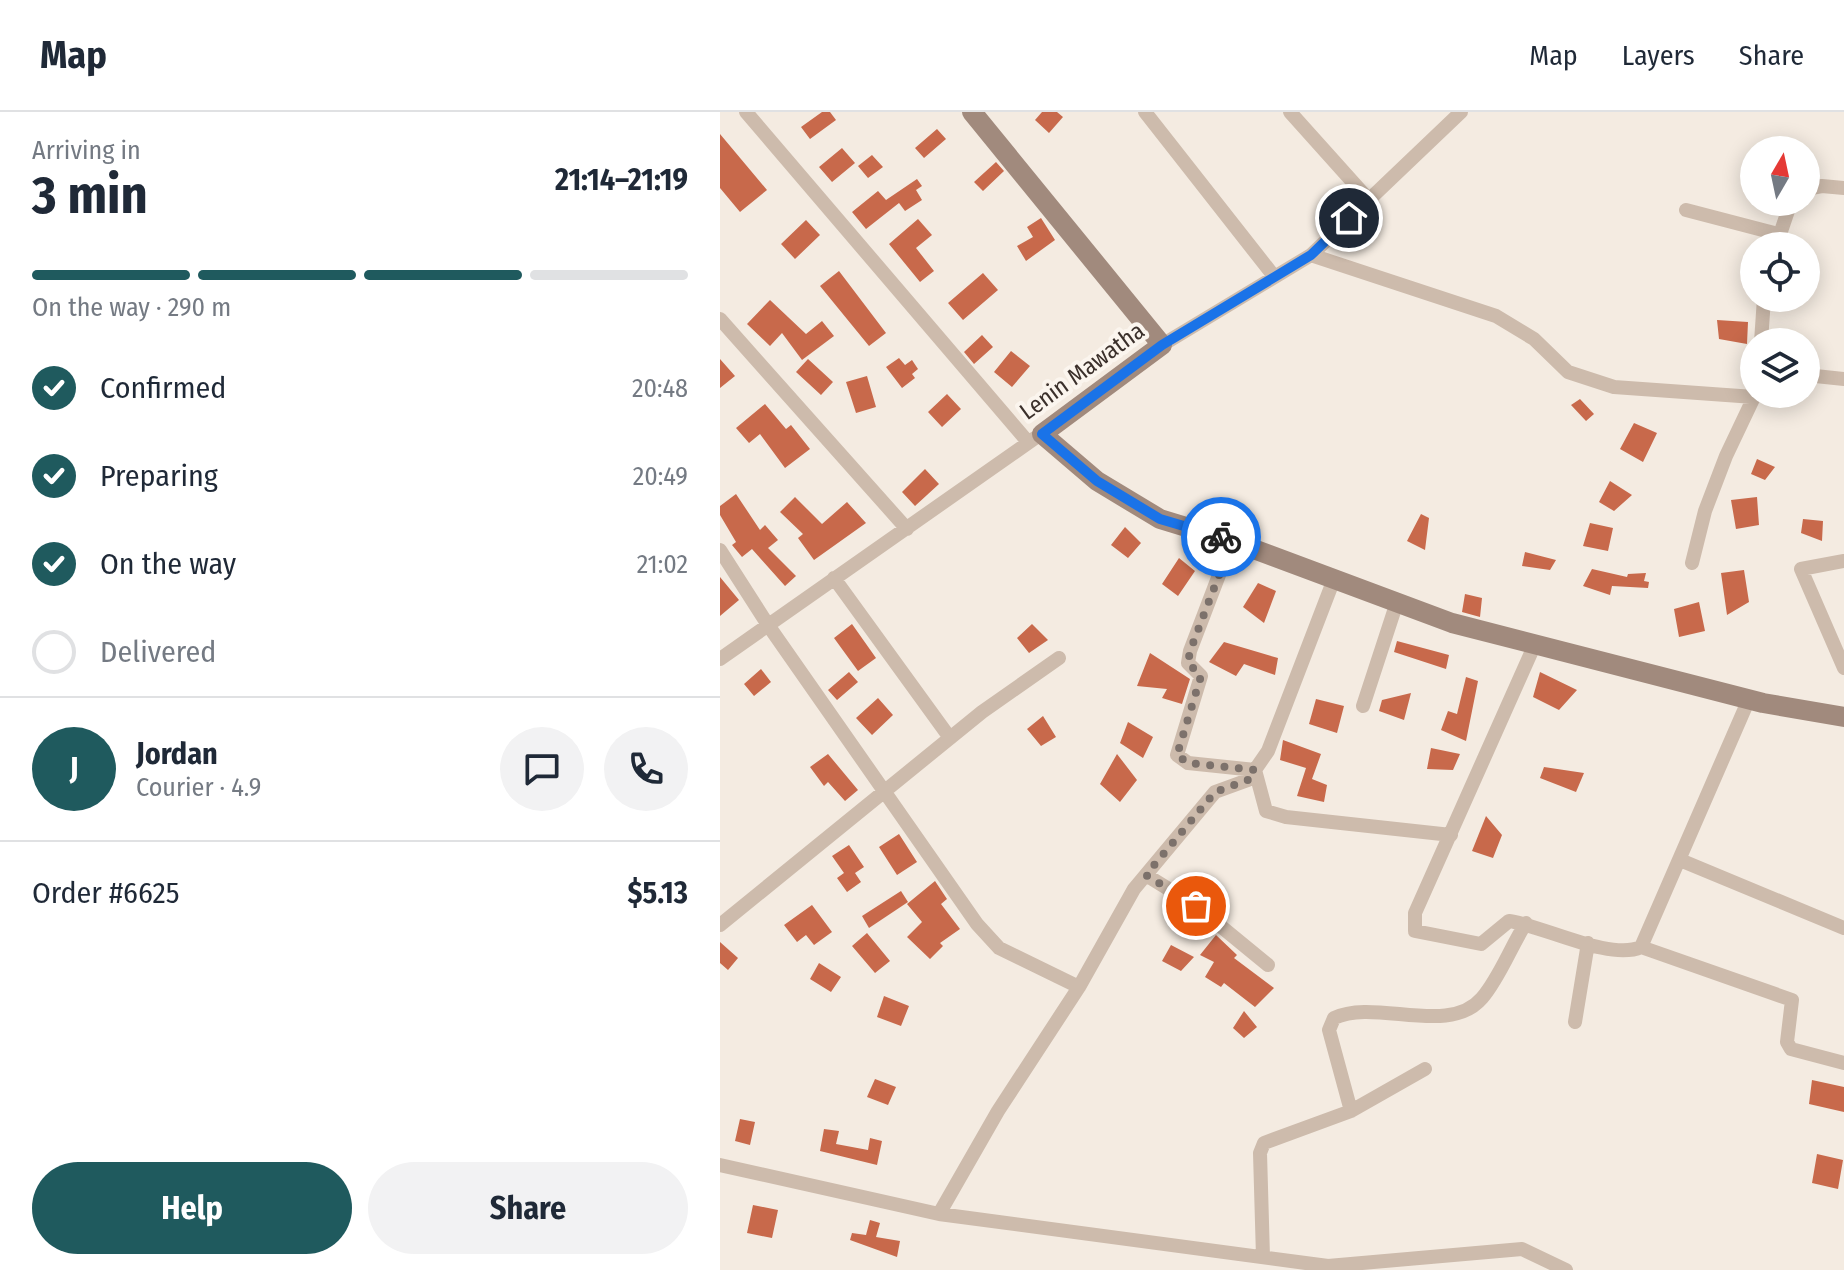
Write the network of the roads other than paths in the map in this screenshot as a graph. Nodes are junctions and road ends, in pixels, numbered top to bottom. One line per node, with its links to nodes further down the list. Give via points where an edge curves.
1 (746, 112): 19 (street)
2 (972, 112): 14 (street)
3 (1145, 112): 12 (street)
4 (1461, 112): 8 (street, Lenin Mawatha)
5 (1293, 113): 8 (street)
6 (1820, 186): 7 (street)
7 (1844, 188)
8 (1368, 199): 11 (street, Lenin Mawatha)
9 (1686, 210): 10 (street)
10 (1753, 232)
11 (1311, 255): 12 (street, Lenin Mawatha); 17 (street, via 1496,316 1534,339 1568,372 1614,387)
12 (1273, 275): 14 (street, Lenin Mawatha)
13 (720, 319): 20 (street)
14 (1162, 345): 19 (street, Lenin Mawatha)
15 (1820, 376): 16 (street)
16 (1844, 379)
17 (1740, 395)
18 (1748, 408): 24 (street, via 1705,511)
19 (1035, 438): 20 (street, Lenin Mawatha); 21 (street, via 1160,519)
20 (907, 529): 25 (street, Lenin Mawatha)
21 (1232, 541): 26 (street); 37 (street, via 1190,651 1188,663 1201,676 1177,755 1188,763)
22 (720, 550): 28 (street)
23 (1844, 561): 32 (street, via 1801,569)
24 (1692, 563)
25 (834, 578): 28 (street, Lenin Mawatha); 36 (street)
26 (1334, 579): 27 (street); 37 (street, via 1268,751)
27 (1397, 602): 29 (street, via 1452,623); 34 (street)
28 (768, 625): 31 (street, Lenin Mawatha); 38 (street)
29 (1535, 644): 33 (street); 39 (street)
30 (1059, 658): 36 (street)
31 (720, 659)
32 (1844, 668)
33 (1749, 699): 35 (street); 40 (street)
34 (1363, 706)
35 (1844, 717)
36 (950, 738): 38 (street)
37 (1255, 770): 39 (street, via 1266,811); 41 (street, via 1248,780 1215,792)
38 (885, 791): 43 (street); 48 (street, via 999,948)
39 (1451, 835): 42 (street, via 1415,913 1415,931 1481,944 1509,921)
40 (1680, 860): 44 (street); 46 (street)
41 (1146, 875): 47 (street, via 1196,906); 48 (street)
42 (1526, 923): 45 (street); 52 (street, via 1482,999 1466,1009 1438,1016 1348,1011 1334,1018 1329,1030)
43 (720, 925)
44 (1844, 928)
45 (1588, 943): 46 (street, via 1632,951); 49 (street)
46 (1641, 947): 50 (street, via 1792,1000 1787,1042 1791,1049)
47 (1268, 965)
48 (1079, 987): 54 (street)
49 (1575, 1022)
50 (1844, 1063)
51 (1425, 1069): 52 (street)
52 (1351, 1111): 55 (street, via 1264,1143)
53 (720, 1165): 54 (street)
54 (939, 1214): 55 (street)
55 (1263, 1257): 56 (street, via 1328,1266 1522,1249)
56 (1566, 1270)

